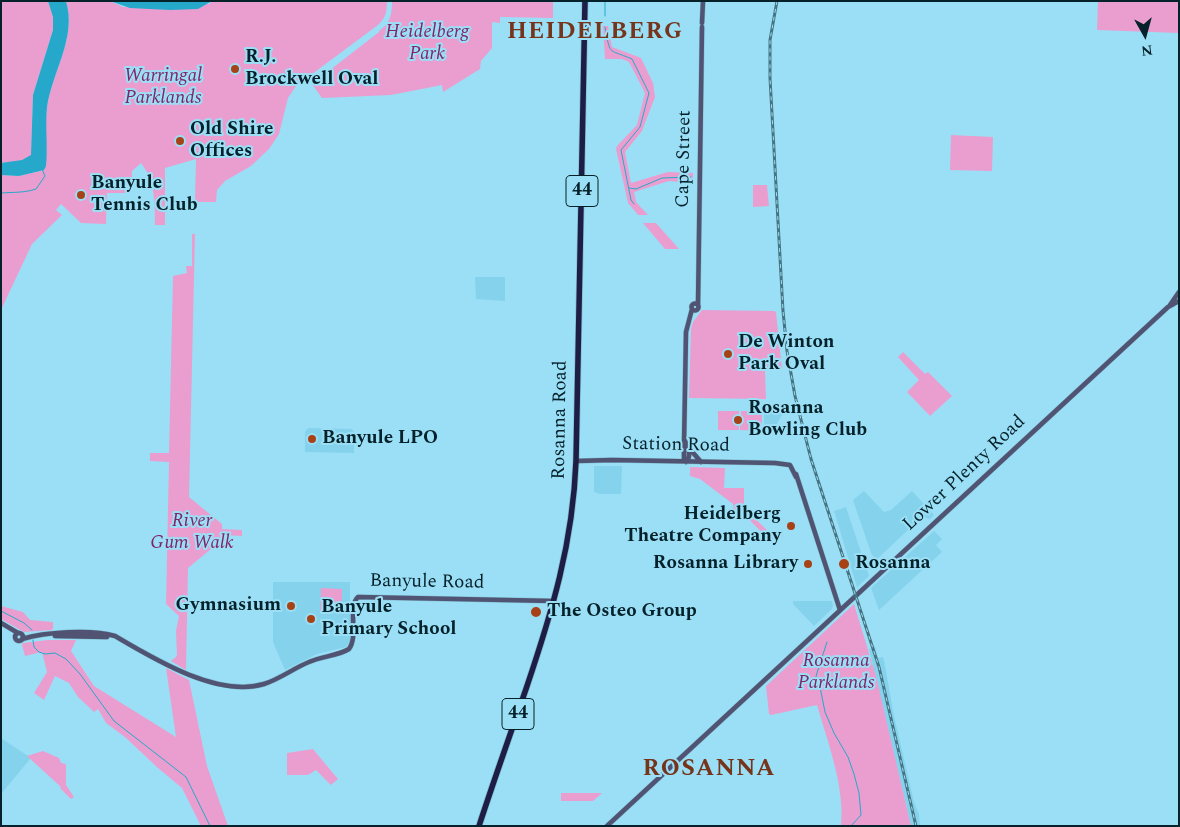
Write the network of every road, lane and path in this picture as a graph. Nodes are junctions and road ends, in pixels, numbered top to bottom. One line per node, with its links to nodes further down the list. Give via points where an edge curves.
1 (585, 1): 8 (highway, Rosanna Road / 44)
2 (703, 1): 6 (street, Cape Street, via 697,292 696,307 686,332)
3 (1178, 293): 5 (street, Lower Plenty Road)
4 (1179, 301): 5 (street, Lower Plenty Road)
5 (1168, 307): 12 (street, Lower Plenty Road)
6 (684, 440): 7 (street); 9 (street, Cape Street)
7 (687, 445): 9 (street, via 689,457); 10 (street)
8 (576, 461): 9 (street, Station Road); 11 (highway, Rosanna Road / 44, via 568,541)
9 (686, 462): 10 (street, Station Road)
10 (701, 462): 12 (street, Station Road, via 792,466)
11 (554, 601): 18 (street, Banyule Road, via 358,598 354,603 353,641 349,649 311,661 256,686 217,684 193,677); 19 (highway, Rosanna Road / 44)
12 (840, 610): 20 (street, Lower Plenty Road)
13 (2, 624): 14 (street, Banyule Road)
14 (18, 634): 16 (street, Banyule Road); 16 (street, Banyule Road, via 23,636 22,639)
15 (58, 635): 17 (street)
16 (33, 636): 17 (street, Banyule Road); 18 (street, Banyule Road, via 101,633)
17 (76, 636): 18 (street, Banyule Road)
18 (122, 640)
19 (479, 826)
20 (606, 826)

